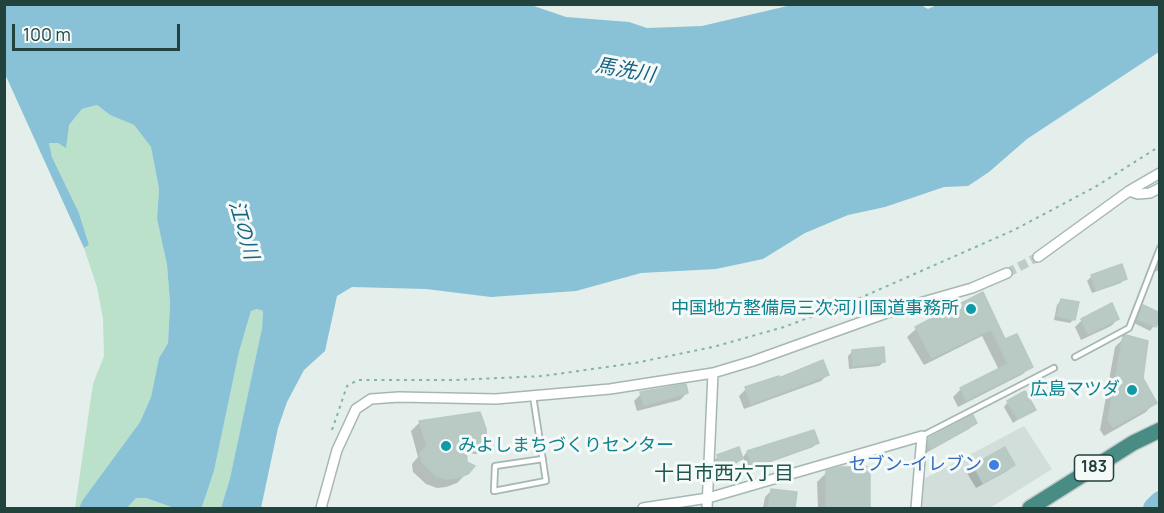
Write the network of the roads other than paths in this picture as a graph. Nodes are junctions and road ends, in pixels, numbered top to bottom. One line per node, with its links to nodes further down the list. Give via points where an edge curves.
1 (1160, 173): 3 (street)
2 (1160, 188): 3 (street, via 1150,193)
3 (1129, 191): 5 (street)
4 (1160, 248): 7 (lane, via 1129,328)
5 (1038, 257)
6 (1007, 273): 9 (street)
7 (1075, 357)
8 (1054, 368): 12 (lane)
9 (712, 373): 10 (street); 14 (street)
10 (533, 396): 13 (lane); 15 (street, via 371,399 356,409 338,450)
11 (1160, 430): 19 (highway, 183)
12 (922, 436): 14 (street); 18 (street)
13 (543, 459): 13 (lane, via 546,481 494,491 495,466)
14 (708, 498): 16 (street); 17 (street)
15 (321, 508)
16 (643, 508)
17 (707, 508)
18 (916, 508)
19 (1030, 508)

